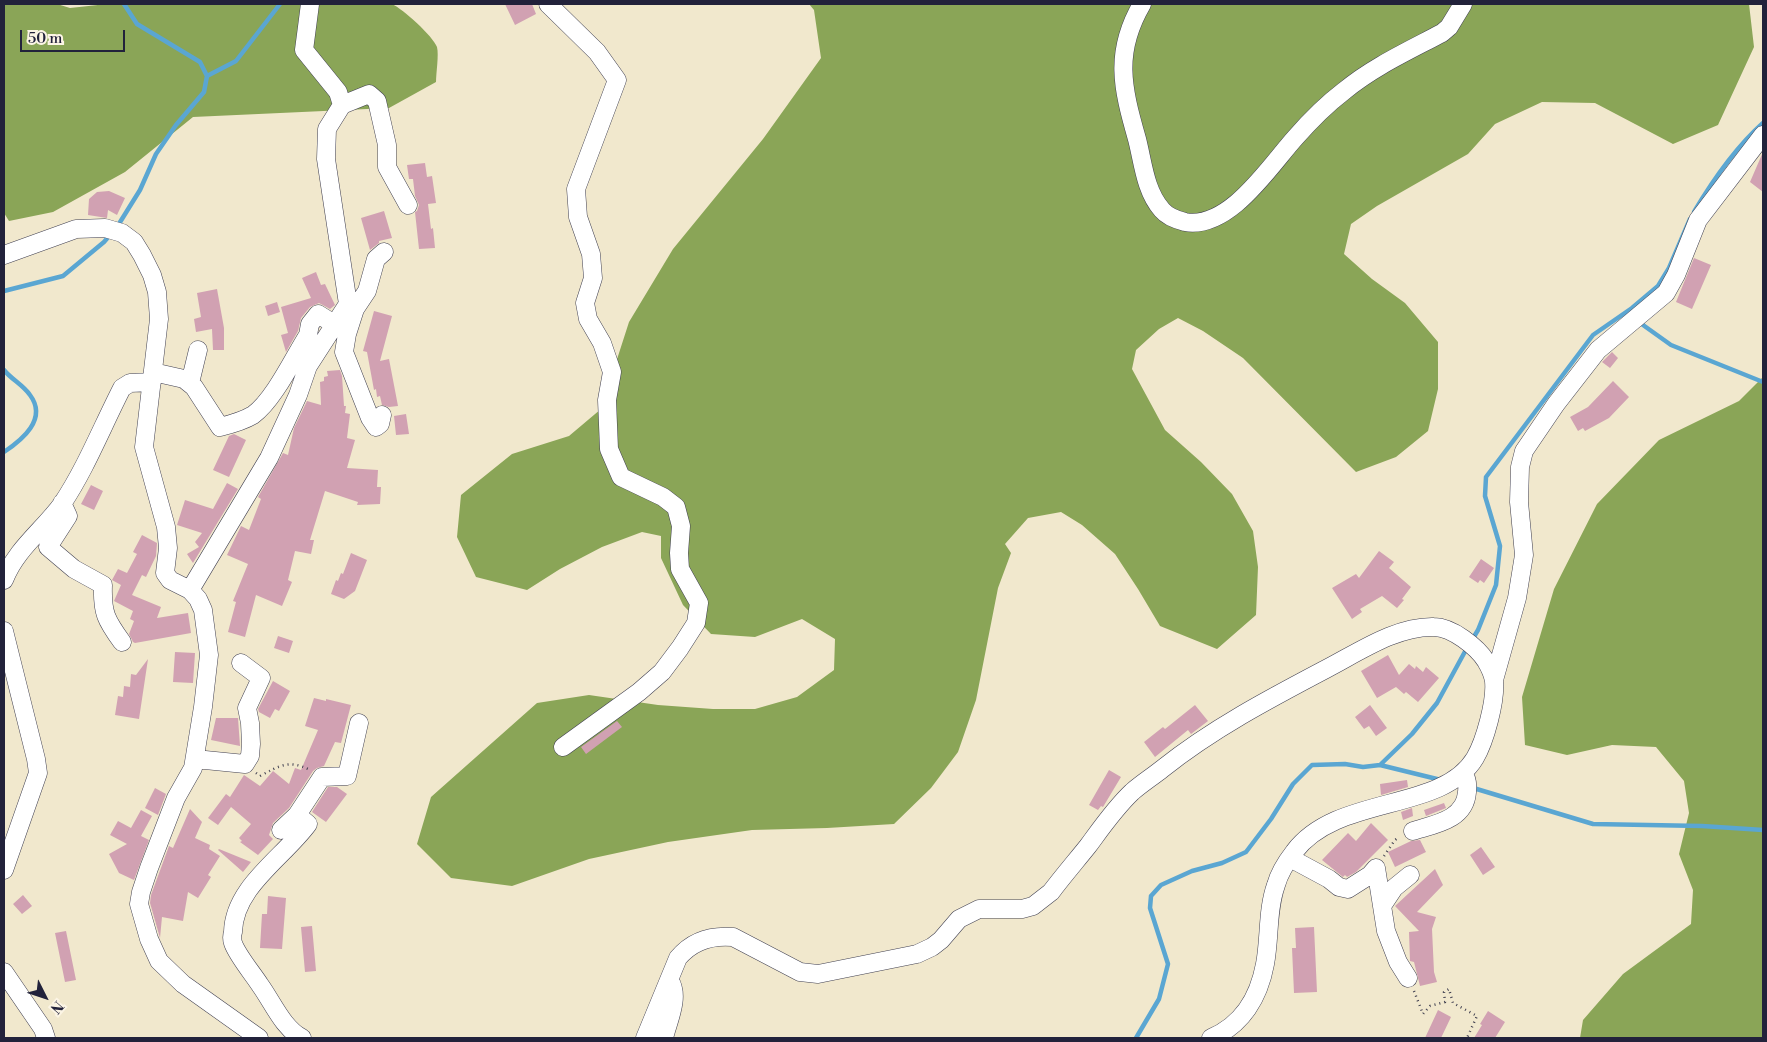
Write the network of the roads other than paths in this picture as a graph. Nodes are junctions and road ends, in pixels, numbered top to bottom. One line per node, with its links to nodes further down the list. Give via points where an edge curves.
1 (310, 4): 5 (street, via 304,50 338,92)
2 (548, 4): 24 (street, via 596,52 617,80 576,189 578,217 593,270 585,303 588,319 602,343 612,372 607,400 609,449 622,477 676,507 681,526 680,568 699,603 696,623 662,672)
3 (1142, 4): 4 (street, via 1132,21 1122,60 1128,107 1151,193 1162,211 1177,220 1192,223 1209,220 1230,209 1343,91 1373,70 1442,33)
4 (1463, 4)
5 (342, 106): 7 (street, via 369,94 377,101 387,145 386,167); 10 (street, via 327,129 326,159)
6 (1763, 135): 22 (street, via 1698,220 1666,293 1598,350 1524,451 1519,502 1524,555 1517,598)
7 (408, 205)
8 (384, 252): 10 (street, via 376,259 367,291)
9 (4, 256): 13 (street, via 76,229 114,231 134,242 152,275 157,292 159,319)
10 (352, 307): 11 (street); 15 (street, via 344,352 376,427)
11 (334, 324): 14 (street, via 318,314 267,401 254,414 237,423 220,427); 18 (street, via 308,366 269,458)
12 (198, 350): 14 (street)
13 (153, 377): 14 (street); 16 (street, via 122,388); 18 (street, via 144,447 166,527 165,573 170,580)
14 (190, 383)
15 (382, 415)
16 (62, 503): 17 (street, via 24,546); 20 (street, via 68,516 48,547 74,569 103,585 102,604 108,621)
17 (4, 580)
18 (190, 590): 25 (street, via 202,610 209,655)
19 (4, 631): 31 (street, via 38,773)
20 (122, 642)
21 (241, 663): 25 (street, via 261,678 247,708 250,756 245,764)
22 (1494, 680): 26 (street, via 1488,722); 35 (street, via 1480,653 1454,632 1432,626 1408,630 1378,641 1256,706 1179,756 1133,792 1051,892 1033,906 979,910 959,919 941,940 916,954 818,974 800,972 733,937 721,936 698,941 686,948)
23 (359, 723): 27 (street, via 347,776 322,777)
24 (563, 748)
25 (195, 759): 38 (street, via 176,798 139,904 159,961 183,984)
26 (1464, 781): 29 (street, via 1465,802 1452,818); 30 (street, via 1357,811 1330,823 1296,849)
27 (297, 815): 28 (street); 39 (street, via 308,824 242,898 233,919 232,942 285,1024)
28 (281, 830)
29 (1413, 831)
30 (1290, 858): 33 (street, via 1348,889 1376,868); 42 (street, via 1276,882 1265,965 1252,1002 1239,1021)
31 (4, 870)
32 (1410, 875): 33 (street, via 1394,888)
33 (1382, 906): 36 (street, via 1386,931)
34 (4, 972): 37 (street)
35 (669, 978): 40 (street); 41 (street, via 675,989)
36 (1408, 978)
37 (46, 1038)
38 (259, 1038)
39 (302, 1038)
40 (645, 1038)
41 (664, 1038)
42 (1211, 1038)

